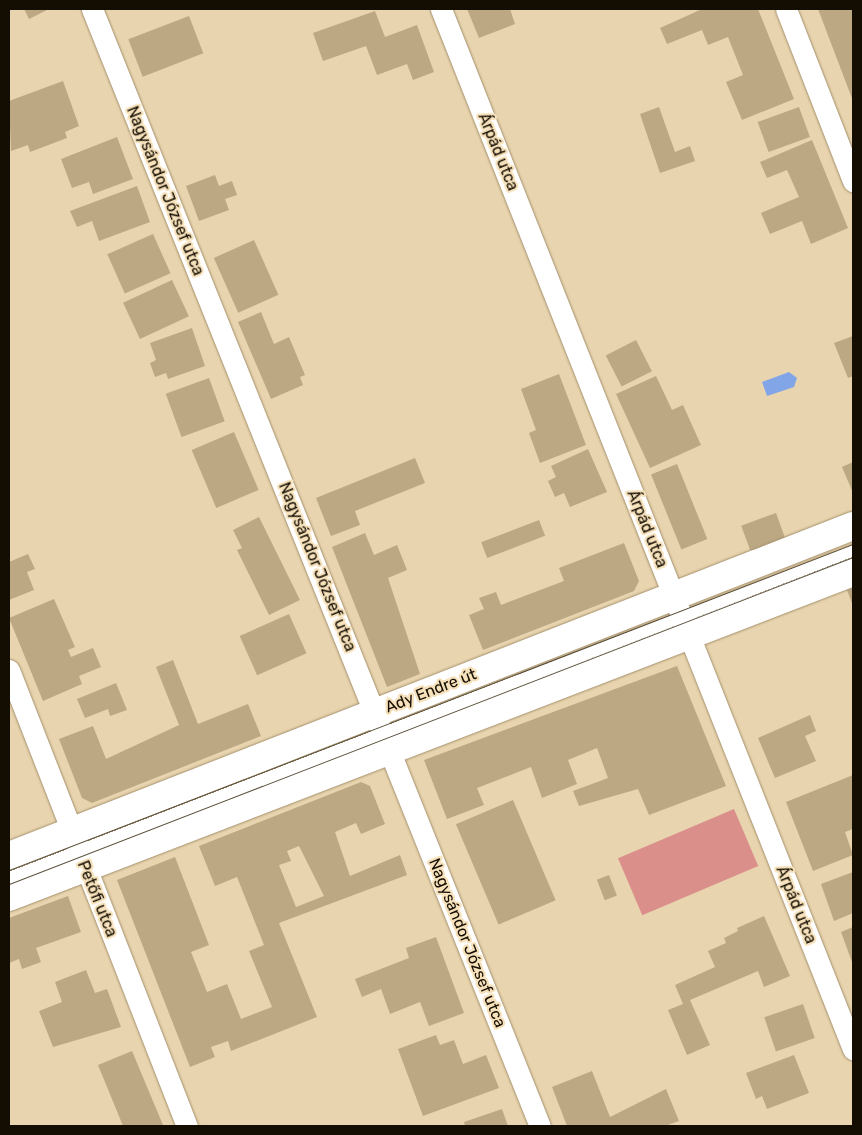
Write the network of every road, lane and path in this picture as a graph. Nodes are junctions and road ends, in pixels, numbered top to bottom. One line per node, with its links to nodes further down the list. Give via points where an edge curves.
1 (92, 9): 10 (street, Nagysándor József utca)
2 (441, 9): 8 (street, Árpád utca)
3 (786, 9): 4 (street)
4 (853, 181)
5 (853, 526): 8 (street, Ady Endre út)
6 (853, 550): 8 (lane)
7 (853, 572): 8 (street, Ady Endre út)
8 (681, 616): 10 (street, Ady Endre út); 10 (street, Ady Endre út); 15 (street, Árpád utca)
9 (9, 670): 11 (street, Petőfi utca)
10 (383, 730): 11 (street, Ady Endre út); 11 (street, Ady Endre út); 17 (street, Nagysándor József utca)
11 (78, 851): 12 (street, Ady Endre út); 13 (lane); 14 (street, Ady Endre út); 16 (street, Petőfi utca)
12 (9, 856)
13 (9, 877)
14 (9, 897)
15 (853, 1049)
16 (187, 1126)
17 (540, 1126)

